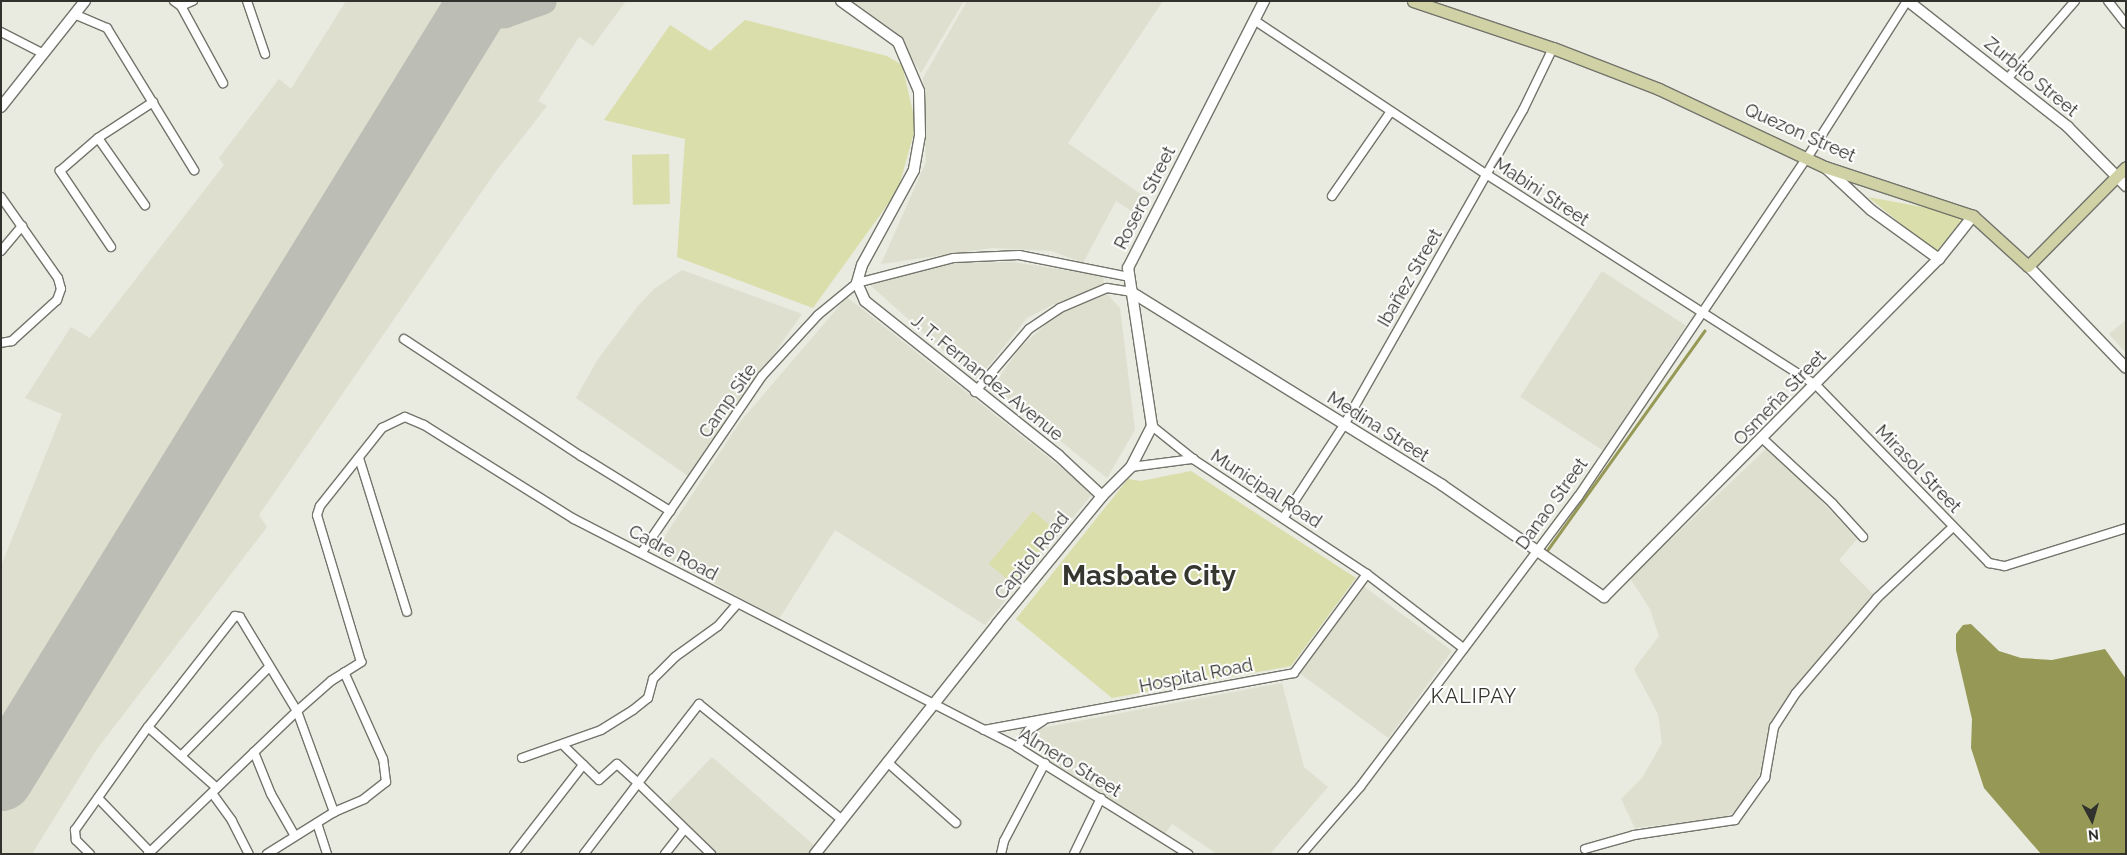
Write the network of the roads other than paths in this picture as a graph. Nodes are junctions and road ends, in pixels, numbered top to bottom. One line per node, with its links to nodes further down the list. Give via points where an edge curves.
1 (84, 1): 11 (street)
2 (193, 1): 10 (street)
3 (247, 1): 17 (street)
4 (840, 1): 42 (street, via 898,42 919,91 920,135 914,170 862,265)
5 (1264, 1): 12 (street, Rosero Street)
6 (1413, 1): 15 (main road, Quezon Street)
7 (1907, 1): 18 (street, Zurbito Street); 24 (street, Danao Street)
8 (2075, 1): 18 (street)
9 (2108, 1): 13 (street)
10 (178, 4): 19 (street)
11 (74, 14): 16 (street); 20 (street, via 107,28)
12 (1254, 20): 22 (street, Mabini Street); 41 (street, Rosero Street, via 1135,253 1128,268)
13 (2126, 24)
14 (1, 32): 16 (street)
15 (1553, 48): 24 (main road, Quezon Street, via 1659,89); 28 (street, Ibañez Street, via 1523,110)
16 (42, 53): 21 (street)
17 (265, 54)
18 (2008, 78): 29 (street, Zurbito Street, via 2068,127)
19 (223, 83)
20 (153, 102): 23 (street); 27 (street)
21 (1, 107)
22 (1391, 111): 28 (street, Mabini Street); 31 (street)
23 (98, 138): 33 (street); 36 (street, via 60,171)
24 (1807, 158): 25 (main road, Quezon Street); 45 (street, Danao Street)
25 (1825, 167): 34 (main road, Quezon Street); 38 (street, via 1871,210)
26 (2126, 167): 29 (main road)
27 (194, 170)
28 (1486, 174): 45 (street, Mabini Street); 51 (street, Ibañez Street)
29 (2115, 177): 30 (street, Zurbito Street); 39 (main road)
30 (2126, 186)
31 (1332, 196)
32 (1, 197): 35 (street)
33 (145, 206)
34 (1973, 216): 38 (street, Osmeña Street); 39 (main road, Quezon Street)
35 (22, 226): 37 (street); 47 (street, via 58,278 61,290 57,300 12,341)
36 (111, 247)
37 (1, 251)
38 (1939, 259): 49 (street, Osmeña Street)
39 (2028, 266): 48 (street, Quezon Street)
40 (1110, 273): 41 (street); 42 (street, via 1019,255 954,258); 43 (street)
41 (1129, 277): 44 (street, Rosero Street)
42 (857, 283): 50 (street, J. T. Fernandez Avenue, via 865,301); 58 (street, Camp Site, via 818,314 762,376)
43 (1107, 288): 44 (street); 50 (street, via 1060,308 1029,329)
44 (1131, 292): 51 (street, Medina Street); 52 (street, Rosero Street)
45 (1703, 313): 49 (street, Mabini Street); 63 (street, Danao Street, via 1578,497)
46 (404, 339): 58 (street)
47 (1, 343)
48 (2126, 368)
49 (1815, 384): 53 (street, Osmeña Street); 60 (street, Mirasol Street)
50 (975, 392): 57 (street, J. T. Fernandez Avenue, via 1058,456)
51 (1344, 425): 59 (street, Ibañez Street); 63 (street, Medina Street, via 1442,486)
52 (1152, 426): 55 (street, Municipal Road); 56 (street, Capitol Road)
53 (1763, 439): 62 (street, via 1832,503); 66 (street, Osmeña Street)
54 (359, 458): 64 (street, Cadre Road, via 382,428 405,417 424,425 574,519); 68 (street); 71 (street, via 320,506 317,516 361,662)
55 (1193, 459): 56 (street); 59 (street, Municipal Road)
56 (1131, 467): 57 (street, Capitol Road)
57 (1102, 496): 72 (street, Capitol Road)
58 (670, 511): 64 (street, Camp Site)
59 (1284, 517): 65 (street, Municipal Road)
60 (1953, 526): 61 (street, Mirasol Street, via 1989,563 2005,566); 95 (street, via 1877,598 1796,693 1774,727 1765,778 1735,820 1634,835)
61 (2126, 528)
62 (1863, 538)
63 (1536, 551): 66 (street, Medina Street); 69 (street, Danao Street)
64 (642, 552): 67 (street, Cadre Road)
65 (1366, 574): 69 (street, Municipal Road); 74 (street, Hospital Road, via 1294,673)
66 (1604, 597)
67 (737, 604): 72 (street, Cadre Road); 77 (street, via 718,626 674,657 653,679 648,698 601,730)
68 (407, 612)
69 (1463, 648): 109 (street, Danao Street, via 1360,787)
70 (270, 667): 73 (street); 75 (street, via 240,617 235,616); 80 (street)
71 (344, 672): 73 (street); 89 (street, via 383,760 386,782 364,799)
72 (933, 706): 76 (street, Almero Street); 82 (street, Capitol Road)
73 (297, 711): 79 (street); 89 (street)
74 (1047, 718): 76 (street, Hospital Road); 78 (street, via 1029,730)
75 (148, 727): 80 (street); 87 (street)
76 (983, 730): 78 (street, Almero Street)
77 (563, 745): 81 (street); 84 (street)
78 (1017, 747): 83 (street, Almero Street)
79 (254, 752): 86 (street); 94 (street, via 271,794)
80 (181, 756): 86 (street)
81 (522, 758)
82 (888, 762): 90 (street, Capitol Road); 92 (street)
83 (1045, 763): 88 (street, Almero Street); 106 (street, via 1004,841)
84 (583, 765): 85 (street, via 599,780 617,764); 101 (street)
85 (638, 783): 90 (street, via 699,704); 93 (street); 102 (street)
86 (214, 790): 96 (street); 98 (street)
87 (98, 798): 96 (street); 97 (street, via 73,835)
88 (1101, 798): 107 (street); 108 (street, Almero Street)
89 (334, 812): 91 (street)
90 (841, 819): 105 (street, Capitol Road)
91 (317, 823): 94 (street); 100 (street)
92 (956, 823)
93 (684, 830): 103 (street); 104 (street)
94 (295, 836): 99 (street)
95 (1585, 849)
96 (149, 853)
97 (90, 854)
98 (249, 854)
99 (268, 854)
100 (327, 854)
101 (514, 854)
102 (584, 854)
103 (665, 854)
104 (711, 854)
105 (815, 854)
106 (1001, 854)
107 (1074, 854)
108 (1188, 854)
109 (1302, 854)

